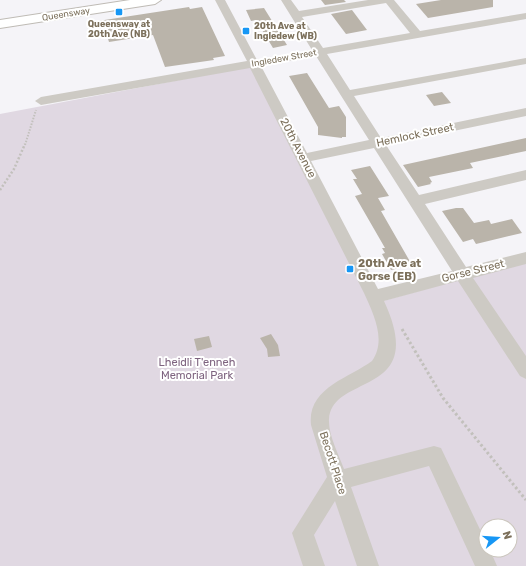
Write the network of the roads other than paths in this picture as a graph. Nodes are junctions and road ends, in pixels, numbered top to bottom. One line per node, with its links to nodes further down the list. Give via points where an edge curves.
1 (155, 0): 7 (main road, Queensway)
2 (220, 0): 11 (street, 20th Avenue)
3 (286, 0): 5 (street)
4 (388, 0): 5 (street); 8 (street)
5 (296, 15): 9 (street)
6 (526, 16): 8 (street, Ingledew Street)
7 (0, 24)
8 (417, 35): 9 (street, Ingledew Street)
9 (319, 52): 11 (street, Ingledew Street); 12 (street)
10 (526, 61): 12 (street)
11 (254, 63): 13 (street, Ingledew Street); 16 (street, 20th Avenue)
12 (347, 94): 15 (street)
13 (41, 100)
14 (526, 112): 15 (street, Hemlock Street)
15 (378, 143): 16 (street, Hemlock Street); 18 (street)
16 (303, 158): 21 (street, 20th Avenue)
17 (526, 175): 18 (street)
18 (415, 201): 20 (street)
19 (526, 258): 20 (street, Gorse Street)
20 (462, 274): 21 (street, Gorse Street); 22 (street)
21 (372, 297): 23 (street, Becott Place, via 385,326 388,342 386,355 379,367 332,394 324,406 320,419 323,436)
22 (526, 371)
23 (338, 479): 24 (street, via 303,533); 25 (street, Becott Place); 26 (street, via 434,455)
24 (314, 566)
25 (368, 566)
26 (486, 566)

